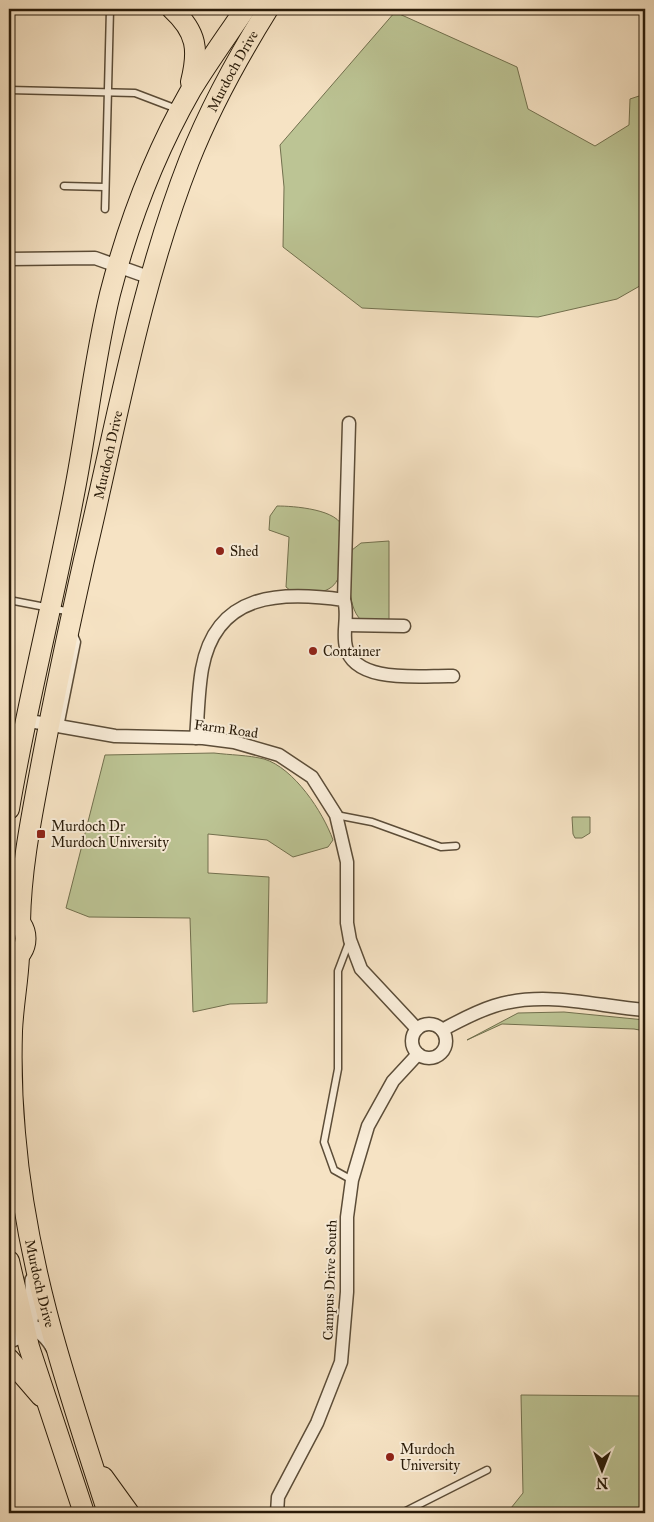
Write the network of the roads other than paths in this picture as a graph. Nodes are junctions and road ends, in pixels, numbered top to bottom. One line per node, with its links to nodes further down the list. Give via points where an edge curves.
1 (110, 9): 6 (lane)
2 (172, 9): 7 (main road, via 189,28 195,45 196,62)
3 (245, 9): 7 (main road, Murdoch Drive)
4 (268, 9): 13 (main road, Murdoch Drive, via 231,71 198,139 179,187)
5 (9, 90): 6 (lane)
6 (107, 92): 7 (lane, via 139,94); 9 (lane)
7 (184, 103): 12 (main road, Murdoch Drive, via 148,180)
8 (64, 186): 9 (lane)
9 (106, 187): 10 (lane)
10 (105, 209)
11 (9, 259): 12 (street, via 95,258)
12 (119, 268): 13 (street); 17 (main road, Murdoch Drive, via 105,319 74,494)
13 (151, 278): 18 (main road, Murdoch Drive)
14 (349, 423): 16 (street)
15 (9, 600): 17 (lane)
16 (344, 600): 19 (street); 24 (street, via 268,597 241,607 214,634 202,668)
17 (49, 608): 18 (lane); 22 (main road, Murdoch Drive)
18 (71, 617): 23 (main road, Murdoch Drive)
19 (346, 625): 20 (street); 21 (street, via 346,647 355,664 376,675)
20 (404, 626)
21 (453, 676)
22 (24, 720): 23 (street, Farm Road); 25 (main road, Murdoch Drive)
23 (54, 725): 24 (street, Farm Road, via 115,736); 28 (main road, Murdoch Drive, via 23,860)
24 (196, 738): 26 (street, Farm Road, via 234,742 279,755 312,777)
25 (9, 809)
26 (336, 815): 27 (lane, via 372,822 441,847); 29 (street, Farm Road, via 347,862)
27 (456, 846)
28 (14, 918): 30 (main road, Murdoch Drive, via 26,935 24,950)
29 (350, 940): 32 (street, Farm Road, via 361,969); 36 (lane, via 338,971 338,1069 324,1142 334,1170)
30 (14, 959): 35 (main road, Murdoch Drive, via 18,987 12,1030)
31 (645, 1010): 33 (street, via 568,1000 522,1000 472,1013)
32 (417, 1029): 33 (street, via 428,1024); 34 (street, via 412,1042)
33 (442, 1030): 34 (street, via 446,1044 440,1054 429,1058)
34 (418, 1054): 36 (street, Campus Drive South, via 393,1081 368,1126)
35 (12, 1132): 37 (main road, Murdoch Drive)
36 (352, 1180): 49 (street, Campus Drive South, via 347,1217 347,1292 341,1362 317,1423 278,1497)
37 (31, 1251): 40 (street, via 33,1311); 41 (main road, Murdoch Drive)
38 (9, 1261): 39 (main road, Murdoch Drive)
39 (11, 1287): 40 (main road, Murdoch Drive)
40 (18, 1328): 41 (street, via 42,1333); 43 (main road, Murdoch Drive)
41 (56, 1352): 44 (main road, Murdoch Drive)
42 (9, 1359): 43 (main road)
43 (45, 1401): 46 (main road, Murdoch Drive)
44 (90, 1459): 47 (main road, Murdoch Drive); 48 (main road)
45 (486, 1470): 50 (lane)
46 (84, 1513)
47 (108, 1513)
48 (129, 1513)
49 (277, 1513)
50 (402, 1513)

